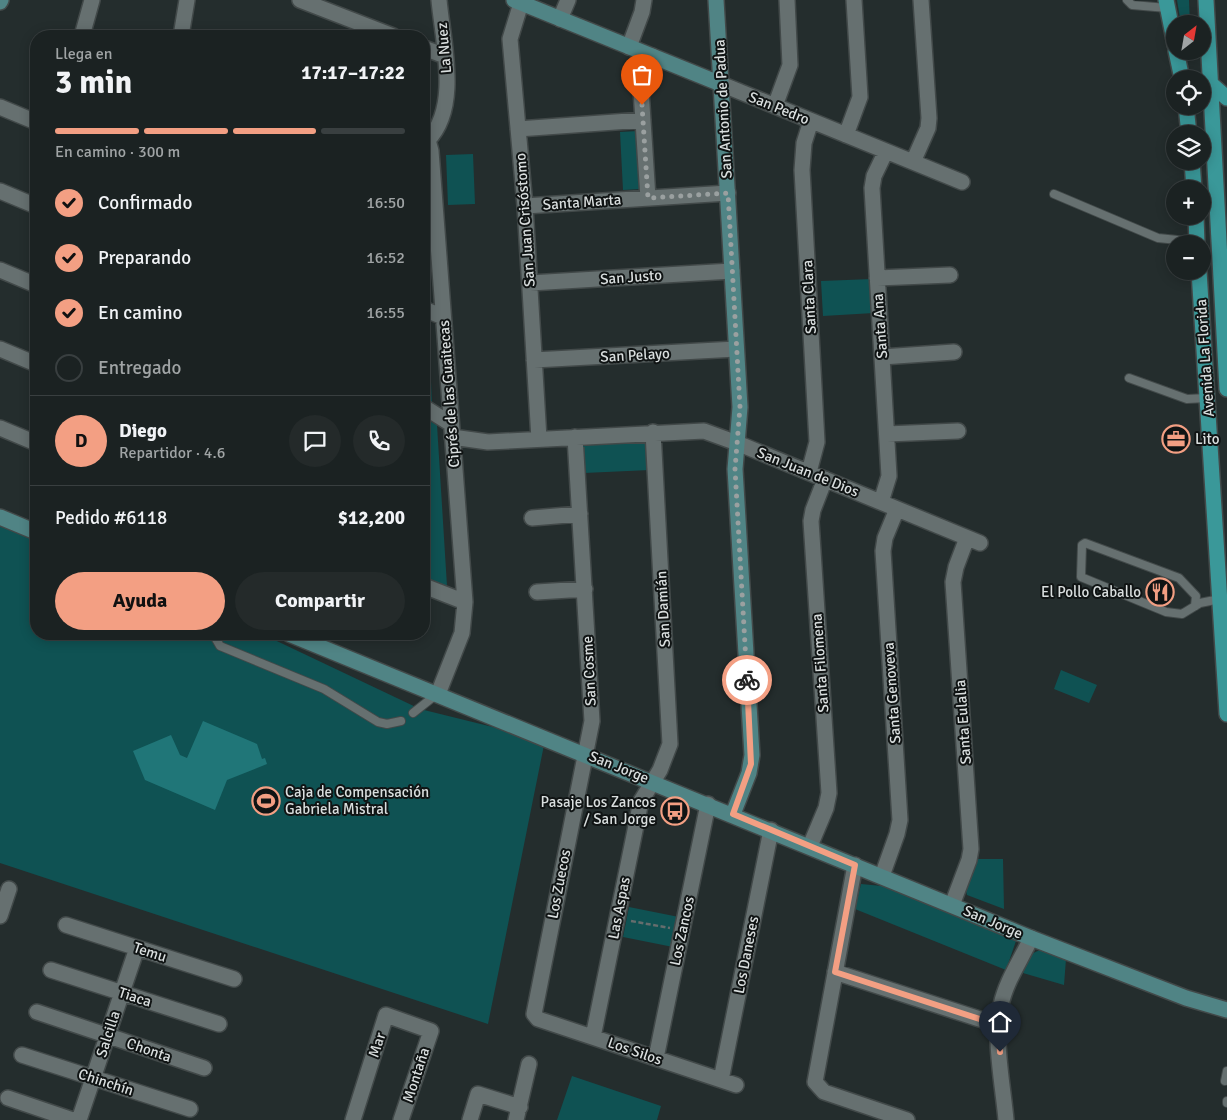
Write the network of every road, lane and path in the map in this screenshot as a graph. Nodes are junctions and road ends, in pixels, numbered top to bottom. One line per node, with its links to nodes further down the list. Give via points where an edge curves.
1 (92, 0): 16 (street)
2 (187, 0): 17 (street)
3 (300, 0): 18 (street)
4 (439, 0): 21 (street, La Nuez)
5 (568, 0): 15 (street)
6 (644, 0): 19 (street)
7 (716, 0): 24 (street, San Antonio de Padua)
8 (787, 0): 28 (street, via 790,65)
9 (854, 0): 35 (street, via 860,97)
10 (921, 0): 38 (street, via 929,118)
11 (1127, 0): 14 (lane, via 1132,5)
12 (1206, 0): 23 (main road)
13 (518, 1): 15 (street, San Pedro); 33 (street, San Juan Crisóstomo, via 510,39)
14 (1167, 4)
15 (560, 18): 19 (street, San Pedro)
16 (84, 30)
17 (183, 30)
18 (378, 30)
19 (629, 47): 22 (street, San Pedro)
20 (430, 50): 21 (street)
21 (444, 56): 26 (street, La Nuez)
22 (652, 56): 24 (street, San Pedro); 31 (street, via 642,84)
23 (1210, 70)
24 (721, 84): 28 (street, San Pedro); 41 (street, San Antonio de Padua)
25 (1211, 84): 27 (main road); 64 (main road)
26 (448, 96): 34 (street, Ciprés de las Guaitecas, via 443,119)
27 (1227, 98)
28 (775, 106): 32 (street, San Pedro)
29 (0, 107): 30 (street)
30 (30, 120)
31 (643, 120): 33 (street); 43 (street)
32 (811, 121): 35 (street, San Pedro); 76 (street, Santa Clara, via 804,143 802,170 817,442)
33 (518, 129): 45 (street, San Juan Crisóstomo)
34 (430, 134)
35 (846, 135): 37 (street, San Pedro)
36 (430, 148): 46 (street, Ciprés de las Guaitecas)
37 (886, 151): 38 (street, San Pedro); 51 (street, Santa Ana, via 872,188)
38 (913, 162): 39 (street, San Pedro)
39 (962, 182)
40 (0, 191): 44 (street)
41 (728, 193): 43 (street, Santa Marta); 49 (street, San Antonio de Padua)
42 (1054, 194): 47 (lane)
43 (648, 198): 45 (street, Santa Marta)
44 (30, 204)
45 (525, 206): 54 (street, San Juan Crisóstomo)
46 (430, 226): 56 (street, Ciprés de las Guaitecas)
47 (1166, 239)
48 (0, 270): 53 (street)
49 (732, 271): 54 (street, San Justo); 58 (street, San Antonio de Padua)
50 (950, 274): 51 (street)
51 (877, 278): 60 (street, Santa Ana)
52 (1200, 280): 65 (main road, Avenida La Florida)
53 (30, 282)
54 (530, 283): 61 (street, San Juan Crisóstomo)
55 (430, 312): 56 (street)
56 (443, 317): 68 (street, Ciprés de las Guaitecas)
57 (0, 349): 62 (street)
58 (736, 349): 61 (street, San Pelayo); 75 (street, San Antonio de Padua, via 740,407)
59 (954, 352): 60 (street)
60 (882, 357): 71 (street, Santa Ana)
61 (534, 360): 73 (street, San Juan Crisóstomo)
62 (30, 362)
63 (1129, 378): 65 (lane, via 1187,399)
64 (1227, 389)
65 (1207, 398): 88 (main road, Avenida La Florida)
66 (430, 412): 68 (street, San Juan de Dios)
67 (0, 428): 74 (street)
68 (451, 431): 73 (street, San Juan de Dios, via 488,442); 89 (street, Ciprés de las Guaitecas)
69 (958, 431): 71 (street)
70 (652, 432): 72 (street, San Juan de Dios); 75 (street, San Juan de Dios, via 698,430); 99 (street, San Damián, via 671,738 667,754)
71 (887, 434): 78 (street, Santa Ana, via 889,476)
72 (575, 437): 73 (street, San Juan de Dios); 80 (street, San Cosme)
73 (539, 439)
74 (30, 440)
75 (737, 442): 76 (street, San Juan de Dios); 101 (street, San Antonio de Padua, via 735,478 752,755 750,773)
76 (809, 472): 77 (street, San Juan de Dios)
77 (825, 479): 78 (street, San Juan de Dios); 103 (street, Santa Filomena, via 811,521 829,793)
78 (882, 502): 79 (street, San Juan de Dios)
79 (897, 509): 84 (street, San Juan de Dios); 105 (street, Santa Genoveva, via 883,551 900,825)
80 (580, 514): 82 (street); 86 (street, San Cosme)
81 (0, 517): 83 (street)
82 (532, 518)
83 (30, 530)
84 (974, 540): 107 (street, Santa Eulalia, via 956,567 954,582 971,849)
85 (430, 588): 89 (street)
86 (585, 589): 87 (street); 98 (street, San Cosme, via 592,712)
87 (537, 592)
88 (1220, 599): 90 (lane); 93 (main road, Avenida La Florida)
89 (465, 602): 94 (street, Ciprés de las Guaitecas, via 462,633)
90 (1195, 606): 90 (lane, via 1182,614 1166,612 1087,581 1081,577 1082,545 1085,543 1179,578 1196,596)
91 (216, 640): 97 (lane, via 220,646 324,689 378,722)
92 (305, 640): 94 (street, San Jorge)
93 (1225, 655): 96 (main road, Avenida La Florida)
94 (438, 694): 95 (lane); 98 (street, San Jorge)
95 (413, 713)
96 (1227, 714)
97 (401, 721)
98 (584, 753): 99 (street, San Jorge); 120 (street, Los Zuecos)
99 (652, 781): 100 (street, San Jorge); 109 (street, Las Aspas, via 641,801)
100 (708, 804): 101 (street, San Jorge); 111 (street, Los Zancos)
101 (733, 814): 102 (street, San Jorge)
102 (771, 830): 103 (street, San Jorge); 132 (street, Los Daneses)
103 (810, 846): 104 (street, San Jorge)
104 (855, 865): 105 (street, San Jorge); 115 (street)
105 (882, 876): 107 (street, San Jorge)
106 (9, 889): 108 (street)
107 (952, 905): 112 (street, San Jorge)
108 (0, 916)
109 (617, 918): 111 (path); 125 (street, Las Aspas)
110 (66, 925): 113 (street, Temu)
111 (682, 931): 127 (street, Los Zancos)
112 (1031, 938): 118 (street, San Jorge, via 1186,998); 122 (street, via 1004,994)
113 (137, 948): 116 (street, Temu); 117 (street, Salcilla)
114 (51, 970): 117 (street, Tiaca)
115 (835, 972): 122 (street); 143 (street, via 815,1076 816,1086 824,1092)
116 (234, 979)
117 (122, 992): 121 (street, Tiaca); 124 (street, Salcilla)
118 (1227, 1010)
119 (37, 1012): 124 (street, Chonta)
120 (535, 1016): 125 (street, Los Silos)
121 (219, 1024)
122 (998, 1025): 144 (street)
123 (431, 1031): 140 (street, Mar, via 386,1015); 141 (street, Montaña)
124 (108, 1036): 129 (street, Chonta); 131 (street, Salcilla)
125 (593, 1037): 127 (street, Los Silos)
126 (22, 1055): 131 (street, Chinchín)
127 (656, 1058): 132 (street, Los Silos)
128 (529, 1064): 137 (street)
129 (204, 1068)
130 (1227, 1071): 133 (lane)
131 (94, 1078): 136 (street, Chinchín); 139 (street, Salcilla)
132 (721, 1080): 134 (street, Los Silos)
133 (1225, 1081)
134 (736, 1085)
135 (8, 1098): 138 (street)
136 (190, 1109)
137 (518, 1114): 142 (street, via 478,1094)
138 (73, 1120)
139 (80, 1120)
140 (353, 1120)
141 (402, 1120)
142 (470, 1120)
143 (907, 1120)
144 (1006, 1120)

